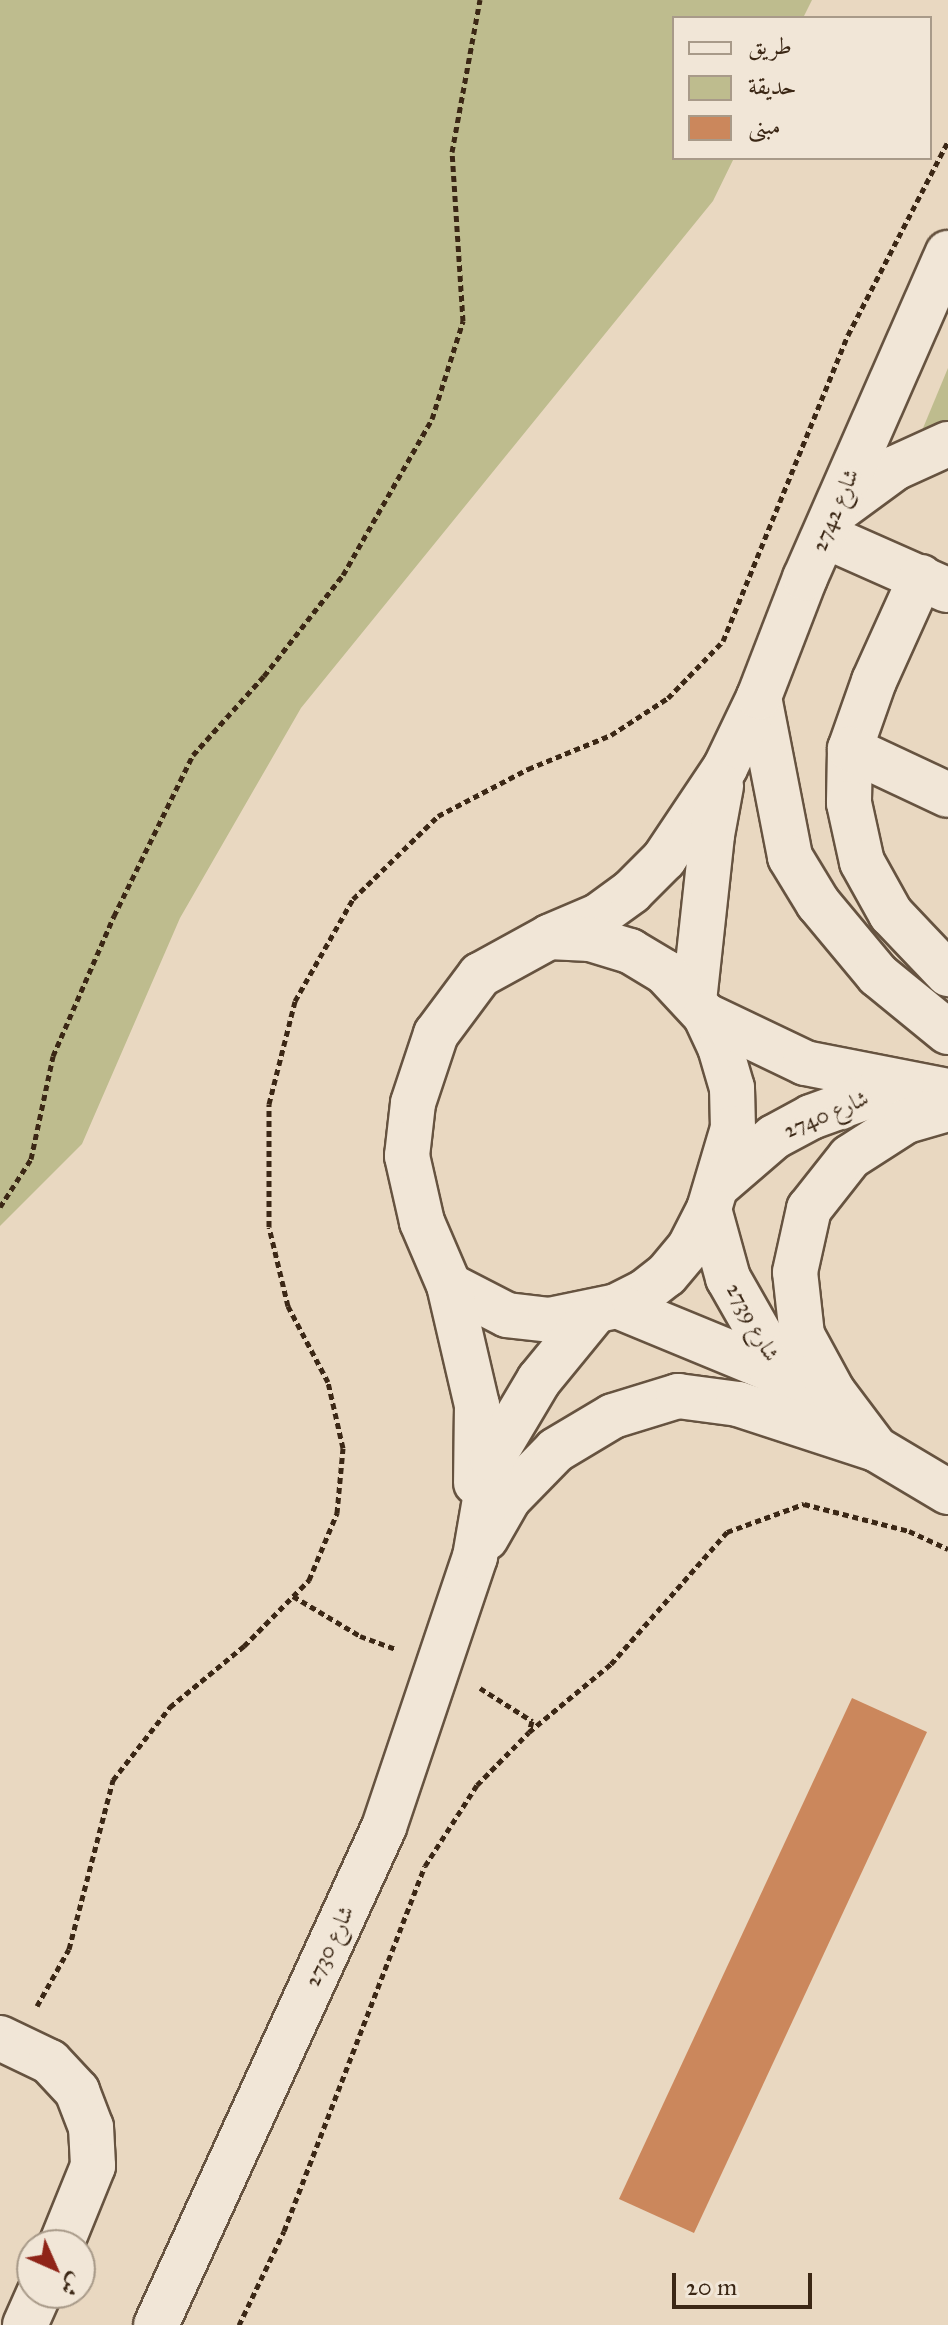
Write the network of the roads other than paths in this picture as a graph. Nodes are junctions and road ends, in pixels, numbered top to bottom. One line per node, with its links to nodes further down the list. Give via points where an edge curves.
1 (948, 253): 3 (street, شارع 2742)
2 (948, 444): 3 (street, via 863,488)
3 (830, 525): 4 (street); 5 (street, شارع 2742)
4 (935, 584): 6 (street, via 874,681)
5 (759, 697): 7 (street, شارع 2742); 12 (street, via 790,857 818,903 878,975)
6 (850, 749): 8 (street); 10 (street, via 849,803 862,862 891,914)
7 (725, 768): 9 (street, شارع 2742, via 664,859 631,892 598,916); 11 (street, شارع 2742, via 712,835)
8 (948, 795)
9 (549, 937): 11 (street, via 590,939 630,951 665,972); 17 (street, شارع 2742, via 480,975 436,1034 413,1103 407,1156 422,1222)
10 (948, 974)
11 (700, 1008): 13 (street, شارع 2740, via 805,1063); 16 (street, via 720,1047 732,1088 733,1128)
12 (948, 1032)
13 (904, 1084): 14 (street, شارع 2740); 16 (street, شارع 2740, via 811,1117 774,1137)
14 (948, 1091)
15 (948, 1109): 20 (street, via 906,1121 850,1157 809,1209 795,1272 802,1335 833,1392)
16 (713, 1198): 18 (street, via 689,1248 666,1275); 19 (street, شارع 2739, via 728,1278)
17 (449, 1285): 18 (street, via 507,1315 550,1320); 22 (street, شارع 2730, via 477,1405)
18 (605, 1310): 19 (street, شارع 2739, via 739,1354 770,1369); 22 (street, شارع 2730, via 539,1380 492,1459)
19 (789, 1386): 20 (street, شارع 2739)
20 (876, 1449): 21 (street, شارع 2739); 22 (street, via 738,1404 678,1396 613,1416 556,1450 509,1498)
21 (948, 1492)
22 (475, 1557): 25 (street, شارع 2730, via 384,1827)
23 (0, 2038): 24 (street, via 50,2062 77,2091 91,2127 93,2166)
24 (67, 2229)
25 (156, 2325)

